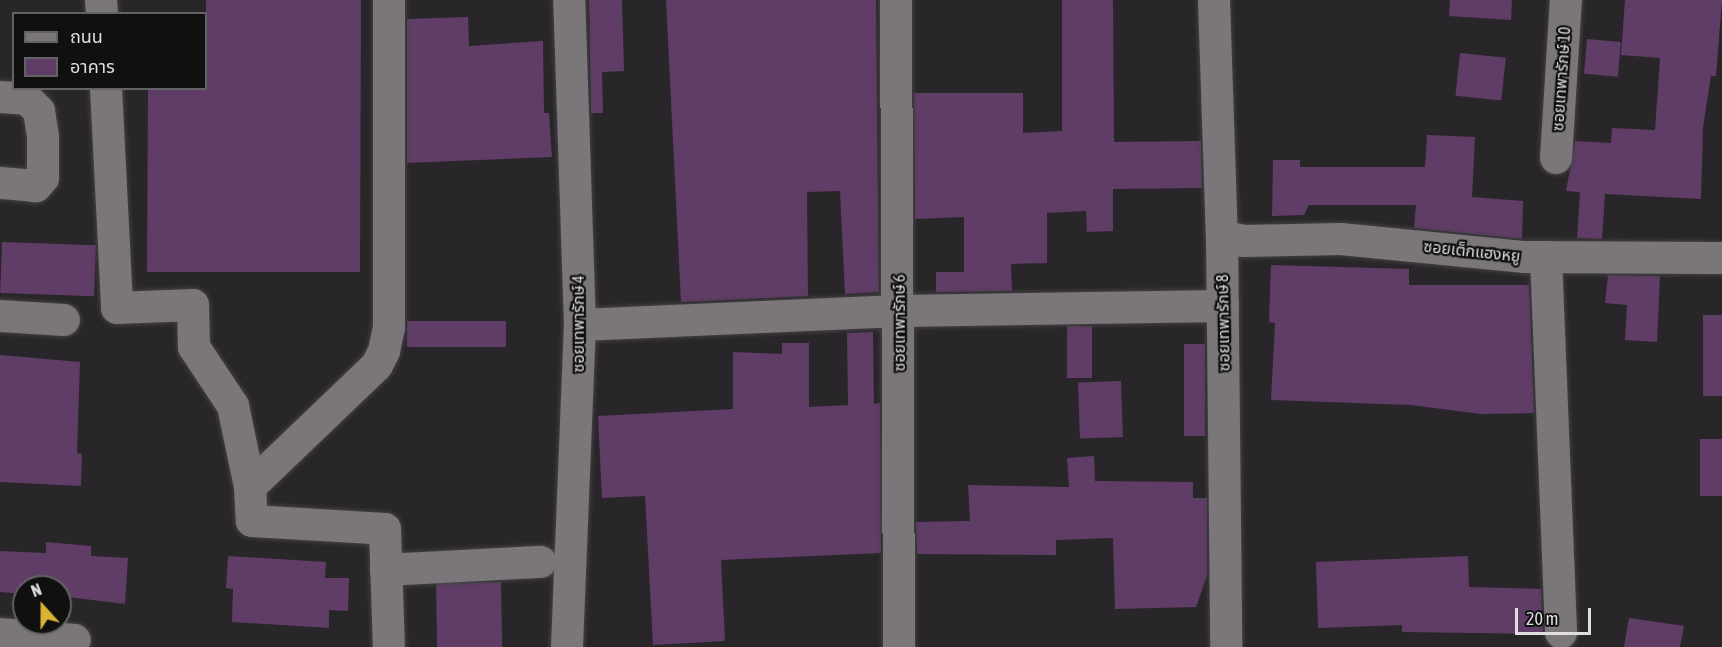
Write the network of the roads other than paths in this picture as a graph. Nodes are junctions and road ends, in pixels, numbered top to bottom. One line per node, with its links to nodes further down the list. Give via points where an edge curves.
1 (389, 0): 18 (street, via 389,328 384,351 377,365)
2 (569, 0): 17 (street, ซอยเทพารักษ์ 4)
3 (896, 0): 14 (street, ซอยเทพารักษ์ 6)
4 (1214, 0): 10 (street, ซอยเทพารักษ์ 8)
5 (1566, 0): 8 (street, ซอยเทพารักษ์ 10)
6 (106, 90): 18 (street, via 117,308 193,305 194,347 234,406)
7 (0, 97): 9 (street, via 27,99 39,111 43,137 43,178 36,186)
8 (1556, 158)
9 (0, 183)
10 (1222, 236): 11 (street, ซอยเต็กแฮงหยู, via 1243,241 1341,239); 13 (street, ซอยเทพารักษ์ 8)
11 (1546, 256): 12 (street, ซอยเต็กแฮงหยู); 21 (street)
12 (1722, 258)
13 (1223, 306): 14 (street); 27 (street, ซอยเทพารักษ์ 8)
14 (899, 311): 17 (street); 26 (street, ซอยเทพารักษ์ 6)
15 (0, 316): 16 (street)
16 (64, 320)
17 (580, 325): 25 (street, ซอยเทพารักษ์ 4)
18 (250, 487): 20 (street, via 252,521 385,529)
19 (541, 562): 20 (street)
20 (386, 570): 24 (street)
21 (1561, 633)
22 (0, 634): 23 (street)
23 (75, 640)
24 (389, 647)
25 (567, 647)
26 (899, 647)
27 (1226, 647)

